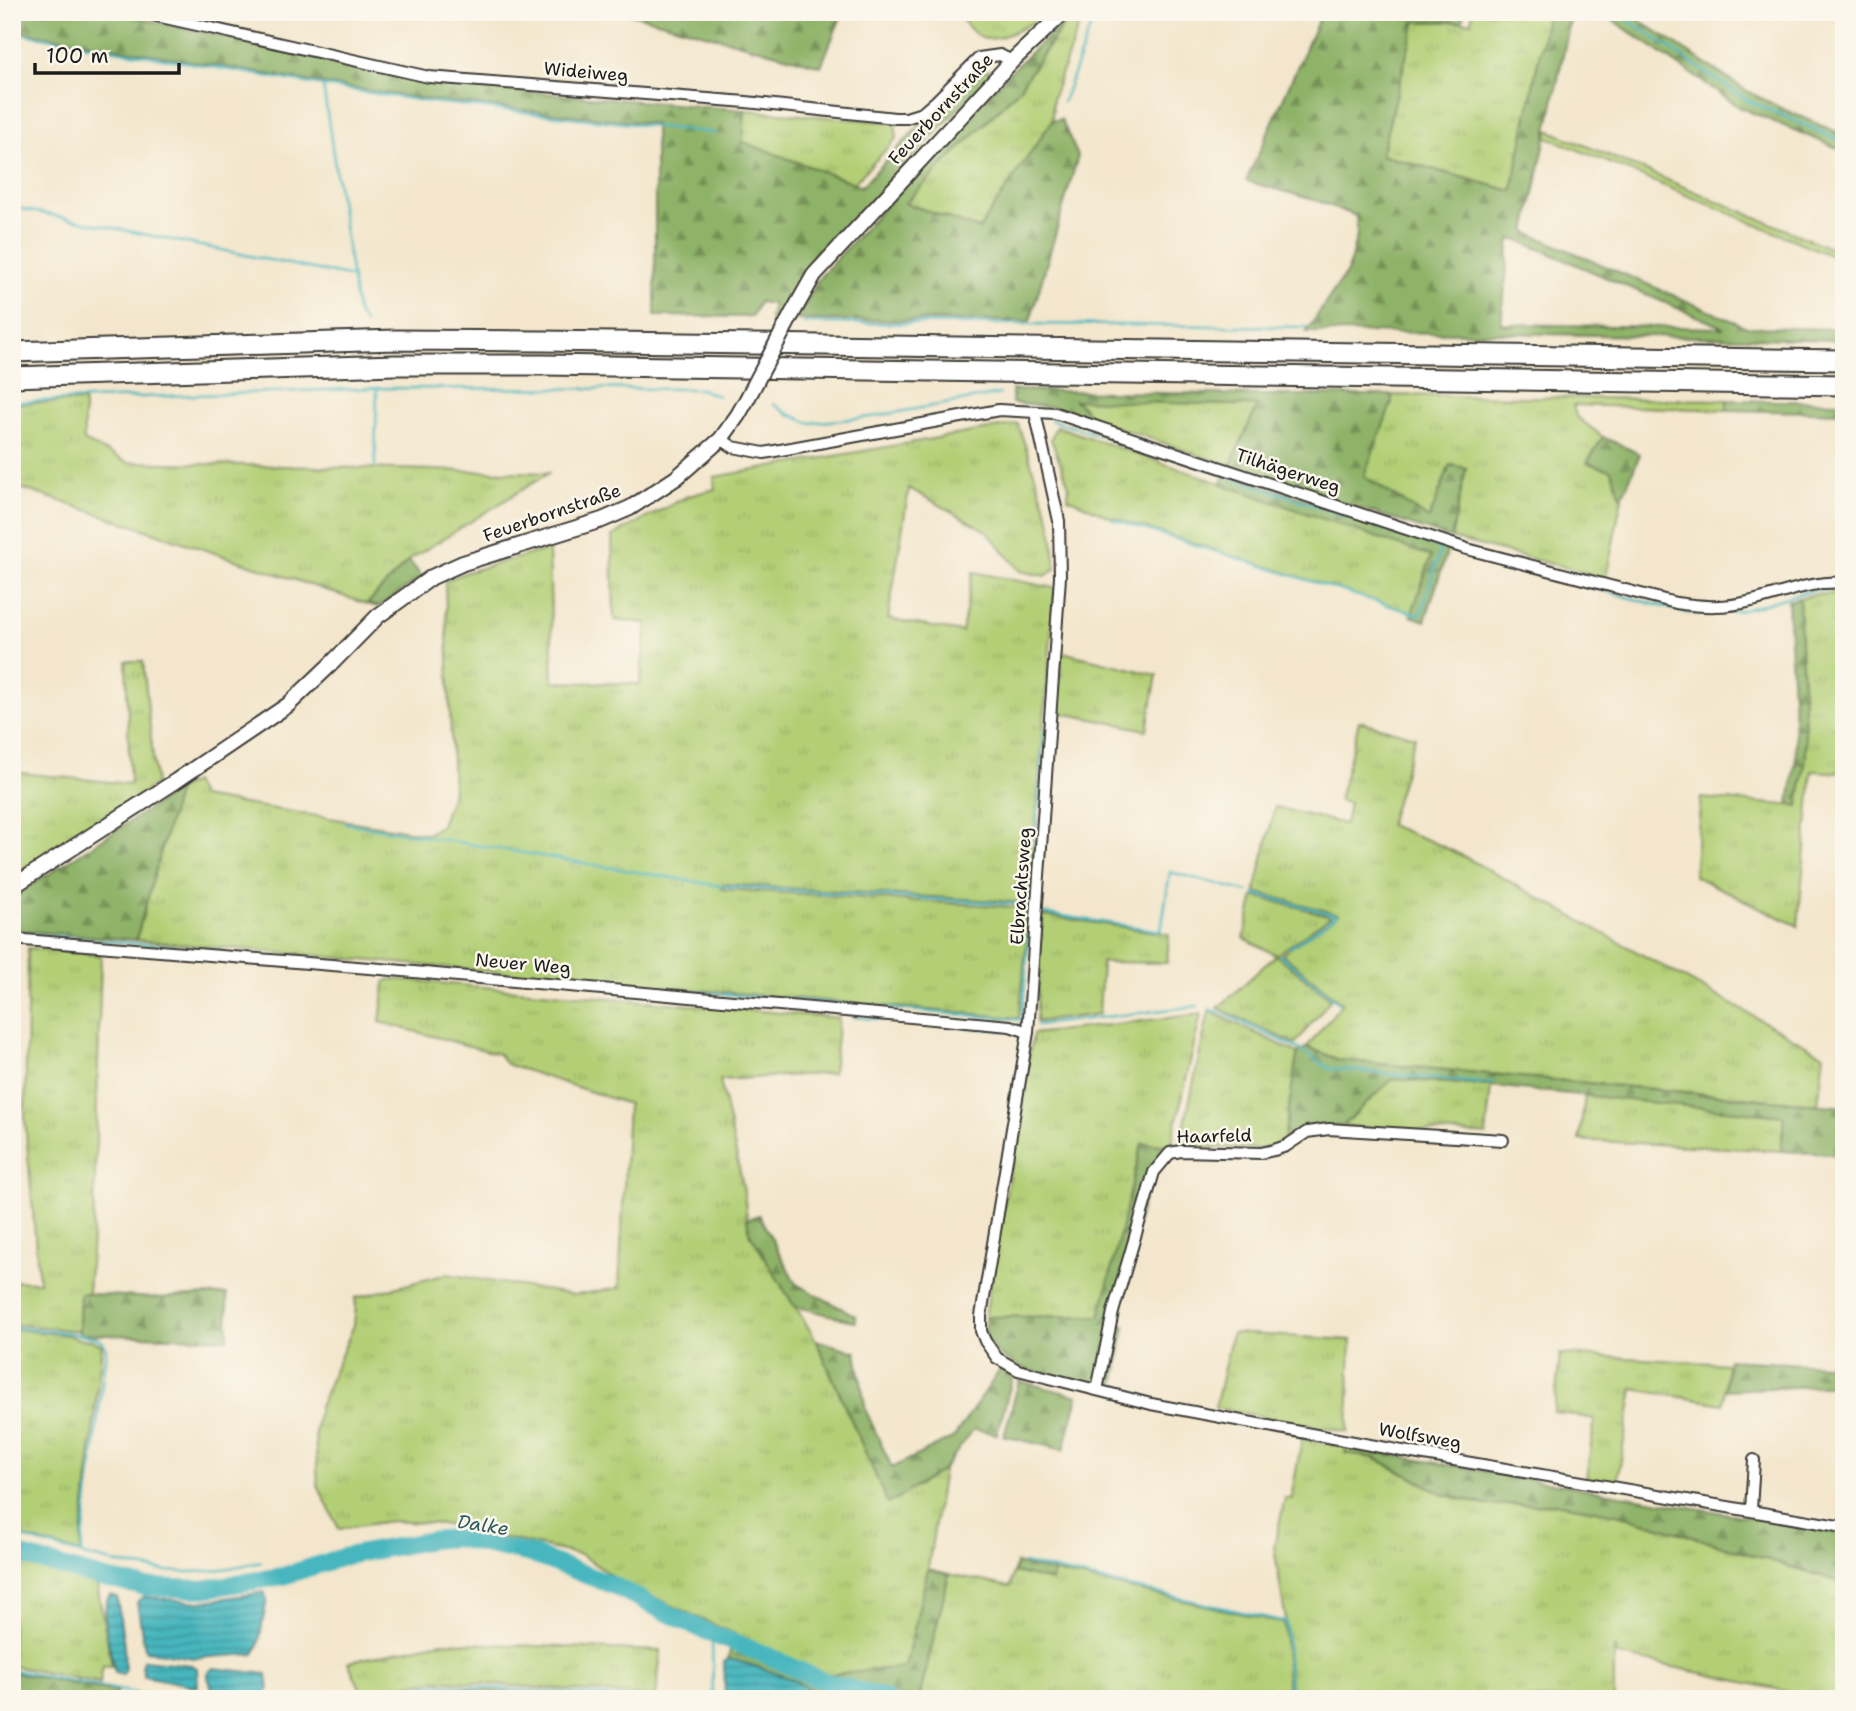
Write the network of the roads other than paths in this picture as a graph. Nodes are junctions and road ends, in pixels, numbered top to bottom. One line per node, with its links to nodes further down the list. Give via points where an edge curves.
1 (139, 12): 3 (street, Wideiweg, via 429,77 895,118 922,113 979,58 1000,55)
2 (1064, 12): 3 (street, Feuerbornstraße)
3 (1012, 61): 9 (street, Feuerbornstraße, bridge, via 814,275)
4 (12, 352): 5 (highway, via 395,340)
5 (1844, 360)
6 (12, 377): 7 (highway, via 544,365)
7 (1844, 385)
8 (1035, 412): 9 (street, Tilhägerweg, via 999,410 764,453 733,447); 10 (street, Tilhägerweg, via 1055,413 1467,548 1676,603 1730,606 1824,582); 13 (street, Elbrachtsweg, via 1059,521 1060,577)
9 (721, 439): 11 (street, Feuerbornstraße, via 676,478 630,508 432,577 378,615 288,705)
10 (1844, 583)
11 (12, 887)
12 (12, 939): 13 (street, Neuer Weg, via 1010,1026)
13 (1028, 1032): 15 (street, Elbrachtsweg, via 981,1316 981,1331)
14 (1503, 1140): 16 (street, Haarfeld, via 1329,1129 1307,1132 1286,1146 1261,1153 1170,1153 1154,1172 1113,1312)
15 (997, 1358): 16 (street, Wolfsweg, via 1018,1370)
16 (1097, 1390): 18 (street, Wolfsweg, via 1413,1453)
17 (1754, 1460): 18 (street)
18 (1751, 1510): 19 (street, Wolfsweg)
19 (1844, 1527)

